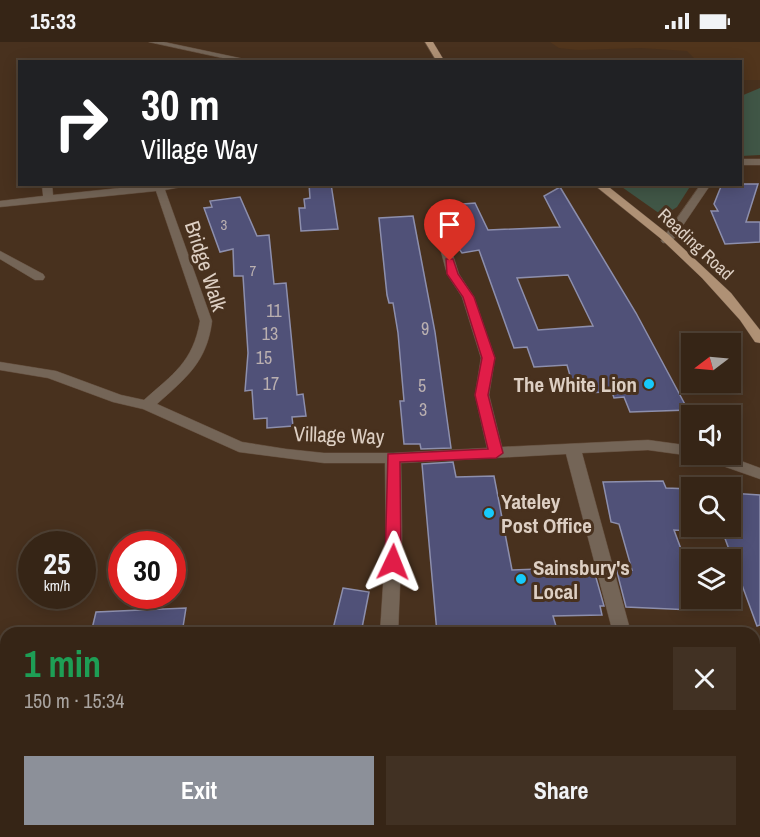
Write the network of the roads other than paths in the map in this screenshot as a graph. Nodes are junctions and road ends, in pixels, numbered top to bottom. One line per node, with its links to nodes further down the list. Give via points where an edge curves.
1 (153, 42): 3 (street)
2 (429, 42): 4 (main road)
3 (245, 60)
4 (440, 60)
5 (742, 162): 6 (street)
6 (760, 162)
7 (47, 186): 12 (street)
8 (179, 186): 11 (street)
9 (600, 186): 14 (main road, Reading Road)
10 (704, 186): 14 (street)
11 (160, 189): 12 (street); 20 (street, Bridge Walk, via 206,321 205,343 194,362)
12 (48, 200): 13 (street)
13 (0, 204)
14 (667, 241): 18 (main road, Reading Road, via 739,310)
15 (446, 248): 23 (street, via 453,274 468,297 488,358 482,395)
16 (0, 255): 17 (street)
17 (39, 277)
18 (760, 339)
19 (0, 366): 20 (street, Village Way, via 51,374 118,399)
20 (147, 405): 24 (street, Village Way, via 240,447 324,458)
21 (573, 450): 22 (street, Village Way, via 648,445); 23 (street, Village Way); 28 (street)
22 (681, 450)
23 (496, 453): 24 (street, Village Way)
24 (393, 458): 27 (street)
25 (737, 465): 26 (street)
26 (757, 472)
27 (390, 627)
28 (620, 627)

